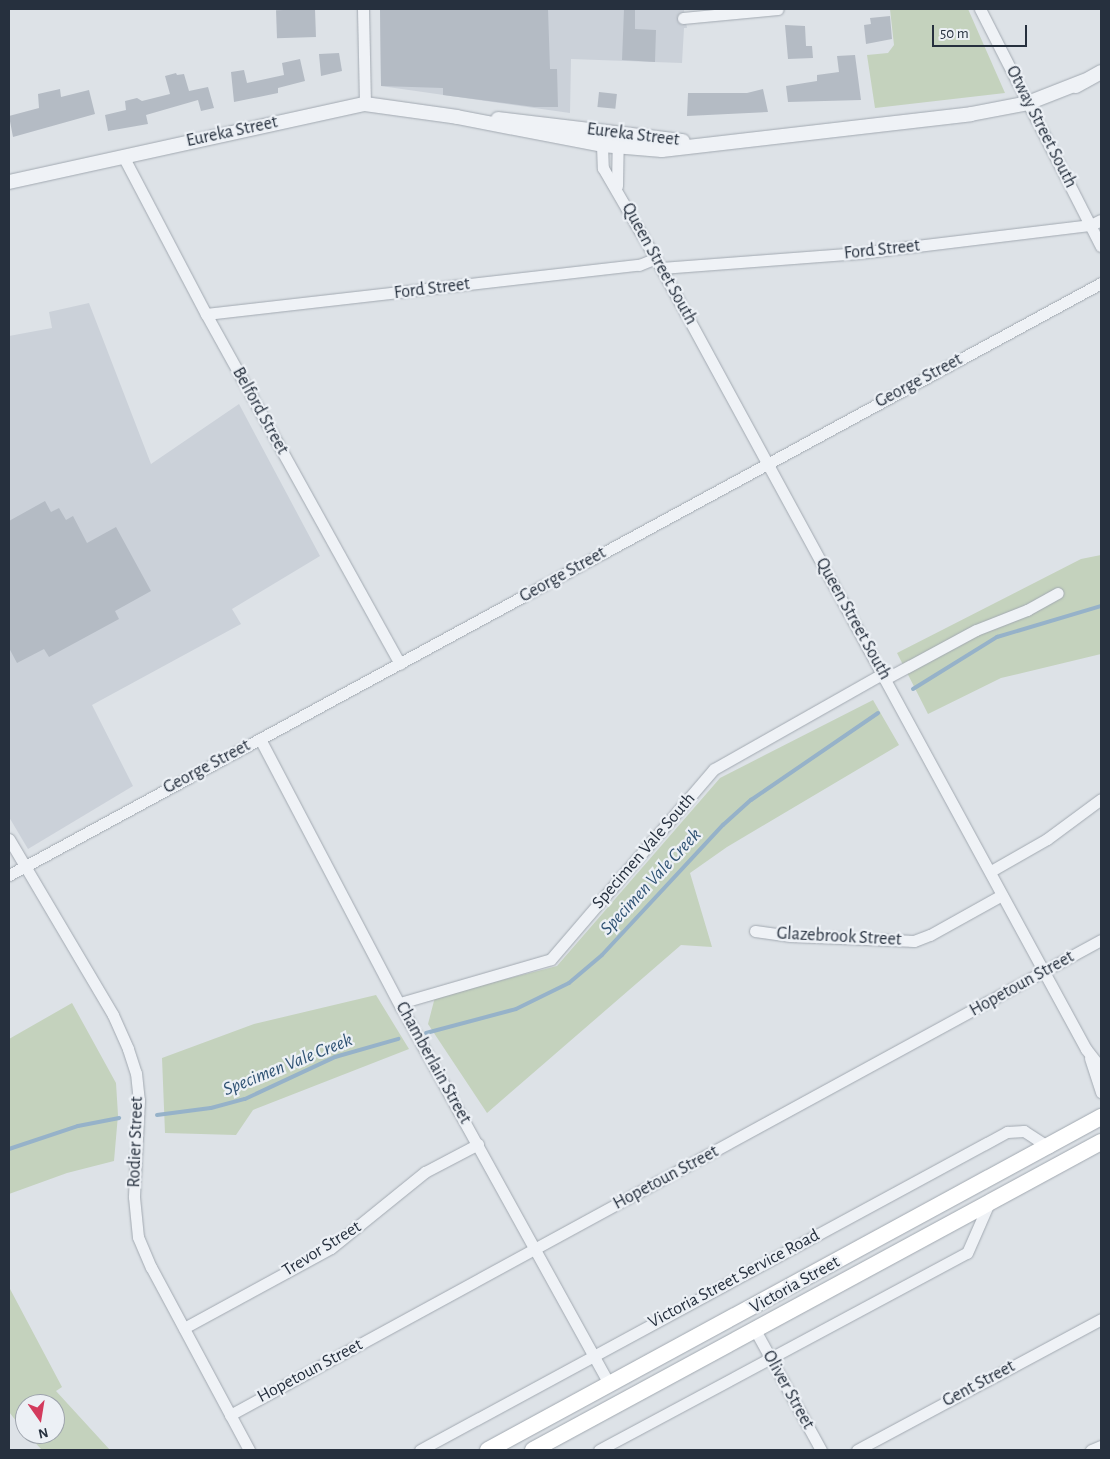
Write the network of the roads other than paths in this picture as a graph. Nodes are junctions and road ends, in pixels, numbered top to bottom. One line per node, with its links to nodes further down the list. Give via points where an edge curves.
1 (363, 9): 6 (street)
2 (778, 9): 4 (street)
3 (980, 9): 7 (street, Otway Street South)
4 (683, 18)
5 (1101, 72): 7 (street, Eureka Street)
6 (365, 104): 8 (street, Eureka Street, via 457,117 523,121); 11 (street, Eureka Street)
7 (1030, 108): 9 (street, Eureka Street); 14 (street, Otway Street South)
8 (603, 139): 9 (street, Eureka Street); 10 (street); 13 (street, Queen Street South, via 603,168)
9 (719, 143): 10 (street, Eureka Street, via 675,149)
10 (618, 147): 13 (street, Queen Street South, via 615,172)
11 (123, 156): 12 (street, Eureka Street); 18 (street, Belford Street)
12 (9, 182)
13 (618, 190): 16 (street, Queen Street South)
14 (1096, 223): 15 (street, Otway Street South); 16 (street, Ford Street, via 858,254)
15 (1101, 246)
16 (659, 263): 18 (street, Ford Street); 19 (street, Queen Street South)
17 (1101, 283): 19 (street, George Street)
18 (206, 314): 21 (street, Belford Street)
19 (768, 463): 21 (street, George Street); 22 (street, Queen Street South)
20 (1058, 593): 22 (street, Specimen Vale South)
21 (400, 664): 23 (street, George Street)
22 (884, 677): 27 (street, Queen Street South); 33 (street, Specimen Vale South, via 714,769 551,959)
23 (260, 739): 26 (street, George Street); 33 (street, Chamberlain Street)
24 (1101, 799): 27 (street, via 1047,838)
25 (9, 839): 26 (street, Rodier Street)
26 (25, 866): 28 (street, George Street); 44 (street, Rodier Street, via 113,1015 130,1055 139,1100 134,1197 136,1229 148,1262)
27 (991, 871): 29 (street, Queen Street South)
28 (9, 875)
29 (1002, 895): 30 (street, Glazebrook Street, via 914,941 791,936); 32 (street, Queen Street South)
30 (755, 931)
31 (1101, 940): 32 (street, Hopetoun Street)
32 (1045, 972): 34 (street, Queen Street South); 42 (street, Hopetoun Street)
33 (400, 1003): 39 (street, Chamberlain Street)
34 (1086, 1049): 35 (street, Queen Street South); 36 (street, Queen Street South)
35 (1101, 1068)
36 (1101, 1092)
37 (1101, 1117): 40 (main road, Victoria Street)
38 (1101, 1142): 41 (main road, Victoria Street)
39 (478, 1144): 42 (street, Chamberlain Street); 44 (street, Trevor Street, via 425,1172 331,1248)
40 (1049, 1147): 46 (street, Victoria Street Service Road, via 1024,1131 1007,1132); 48 (main road, Victoria Street)
41 (989, 1203): 45 (main road, Victoria Street); 47 (street, via 967,1253)
42 (536, 1248): 46 (street, Chamberlain Street); 49 (street, Hopetoun Street)
43 (1101, 1319): 57 (street, Gent Street)
44 (184, 1328): 49 (street, Rodier Street)
45 (755, 1330): 47 (street, Oliver Street); 54 (main road, Victoria Street)
46 (594, 1355): 48 (street, Chamberlain Street); 52 (street, Victoria Street Service Road)
47 (770, 1357): 55 (street); 56 (street, Oliver Street)
48 (610, 1385): 53 (main road, Victoria Street)
49 (230, 1415): 51 (street, Rodier Street)
50 (1101, 1446): 58 (street)
51 (249, 1450)
52 (420, 1450)
53 (488, 1450)
54 (533, 1450)
55 (599, 1450)
56 (821, 1450)
57 (857, 1450)
58 (1091, 1450)

